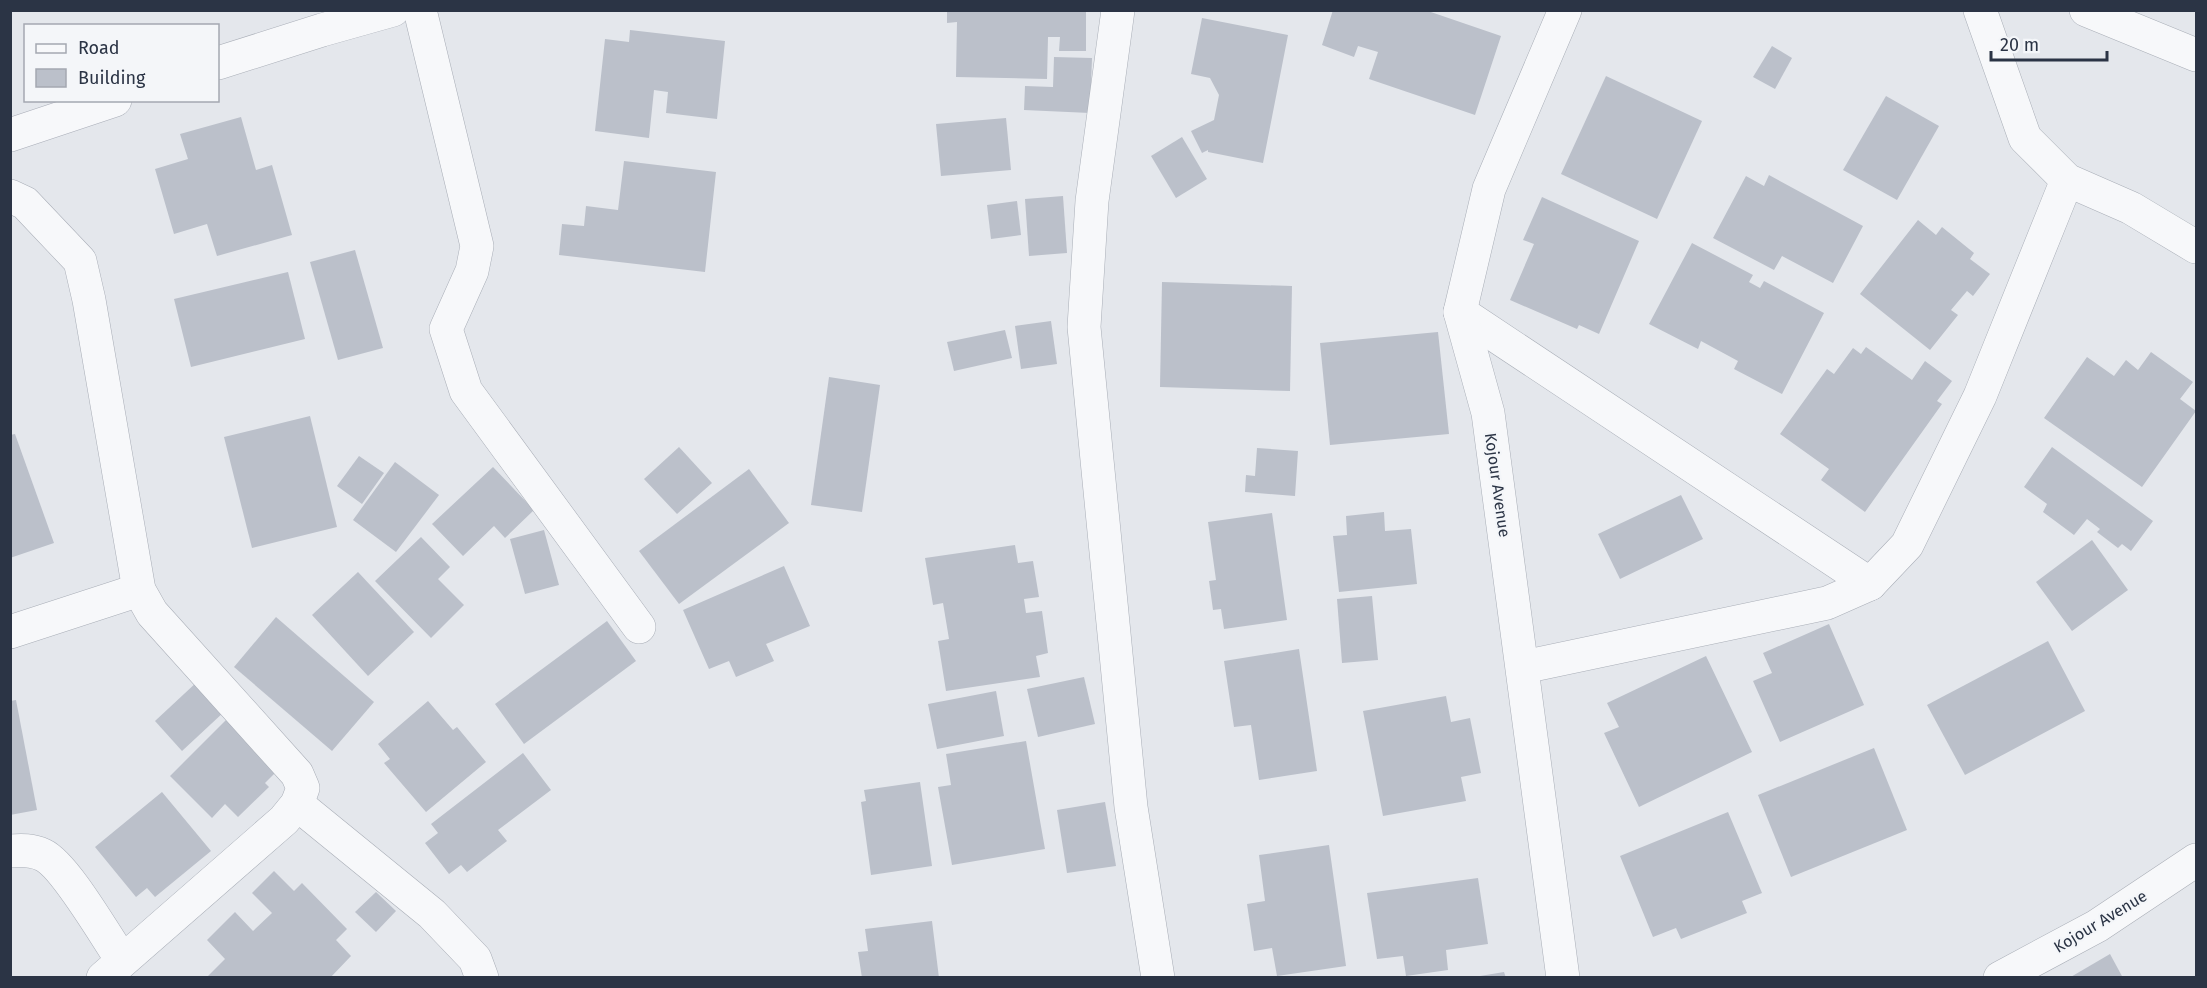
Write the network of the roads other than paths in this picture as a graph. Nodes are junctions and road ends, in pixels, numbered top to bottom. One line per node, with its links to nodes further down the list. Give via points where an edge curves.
1 (393, 10): 8 (street)
2 (420, 10): 17 (street, via 477,246 472,271 446,329 466,392)
3 (1118, 10): 25 (street, via 1092,201 1084,327 1131,807)
4 (1565, 10): 14 (street, Kojour Avenue, via 1489,189)
5 (1980, 10): 11 (street, via 2025,138)
6 (2086, 10): 7 (street)
7 (2196, 55)
8 (219, 63)
9 (109, 102): 10 (street)
10 (10, 135)
11 (2067, 180): 13 (street, via 2131,208); 15 (street, via 1980,396 1907,545)
12 (15, 202): 16 (street, via 80,261)
13 (2196, 247)
14 (1460, 312): 15 (street); 19 (street, Kojour Avenue, via 1488,413)
15 (1869, 584): 19 (street, via 1827,603)
16 (139, 590): 18 (street); 20 (street, via 152,613 297,774 303,788)
17 (639, 627)
18 (10, 632)
19 (1523, 667): 26 (street, Kojour Avenue)
20 (297, 804): 23 (street, via 284,820); 24 (street, via 432,914 475,959)
21 (10, 851): 23 (street, via 26,850 45,856 63,872)
22 (2196, 860): 27 (street, Kojour Avenue, via 2097,926)
23 (113, 969)
24 (482, 978)
25 (1158, 978)
26 (1563, 978)
27 (2000, 978)

